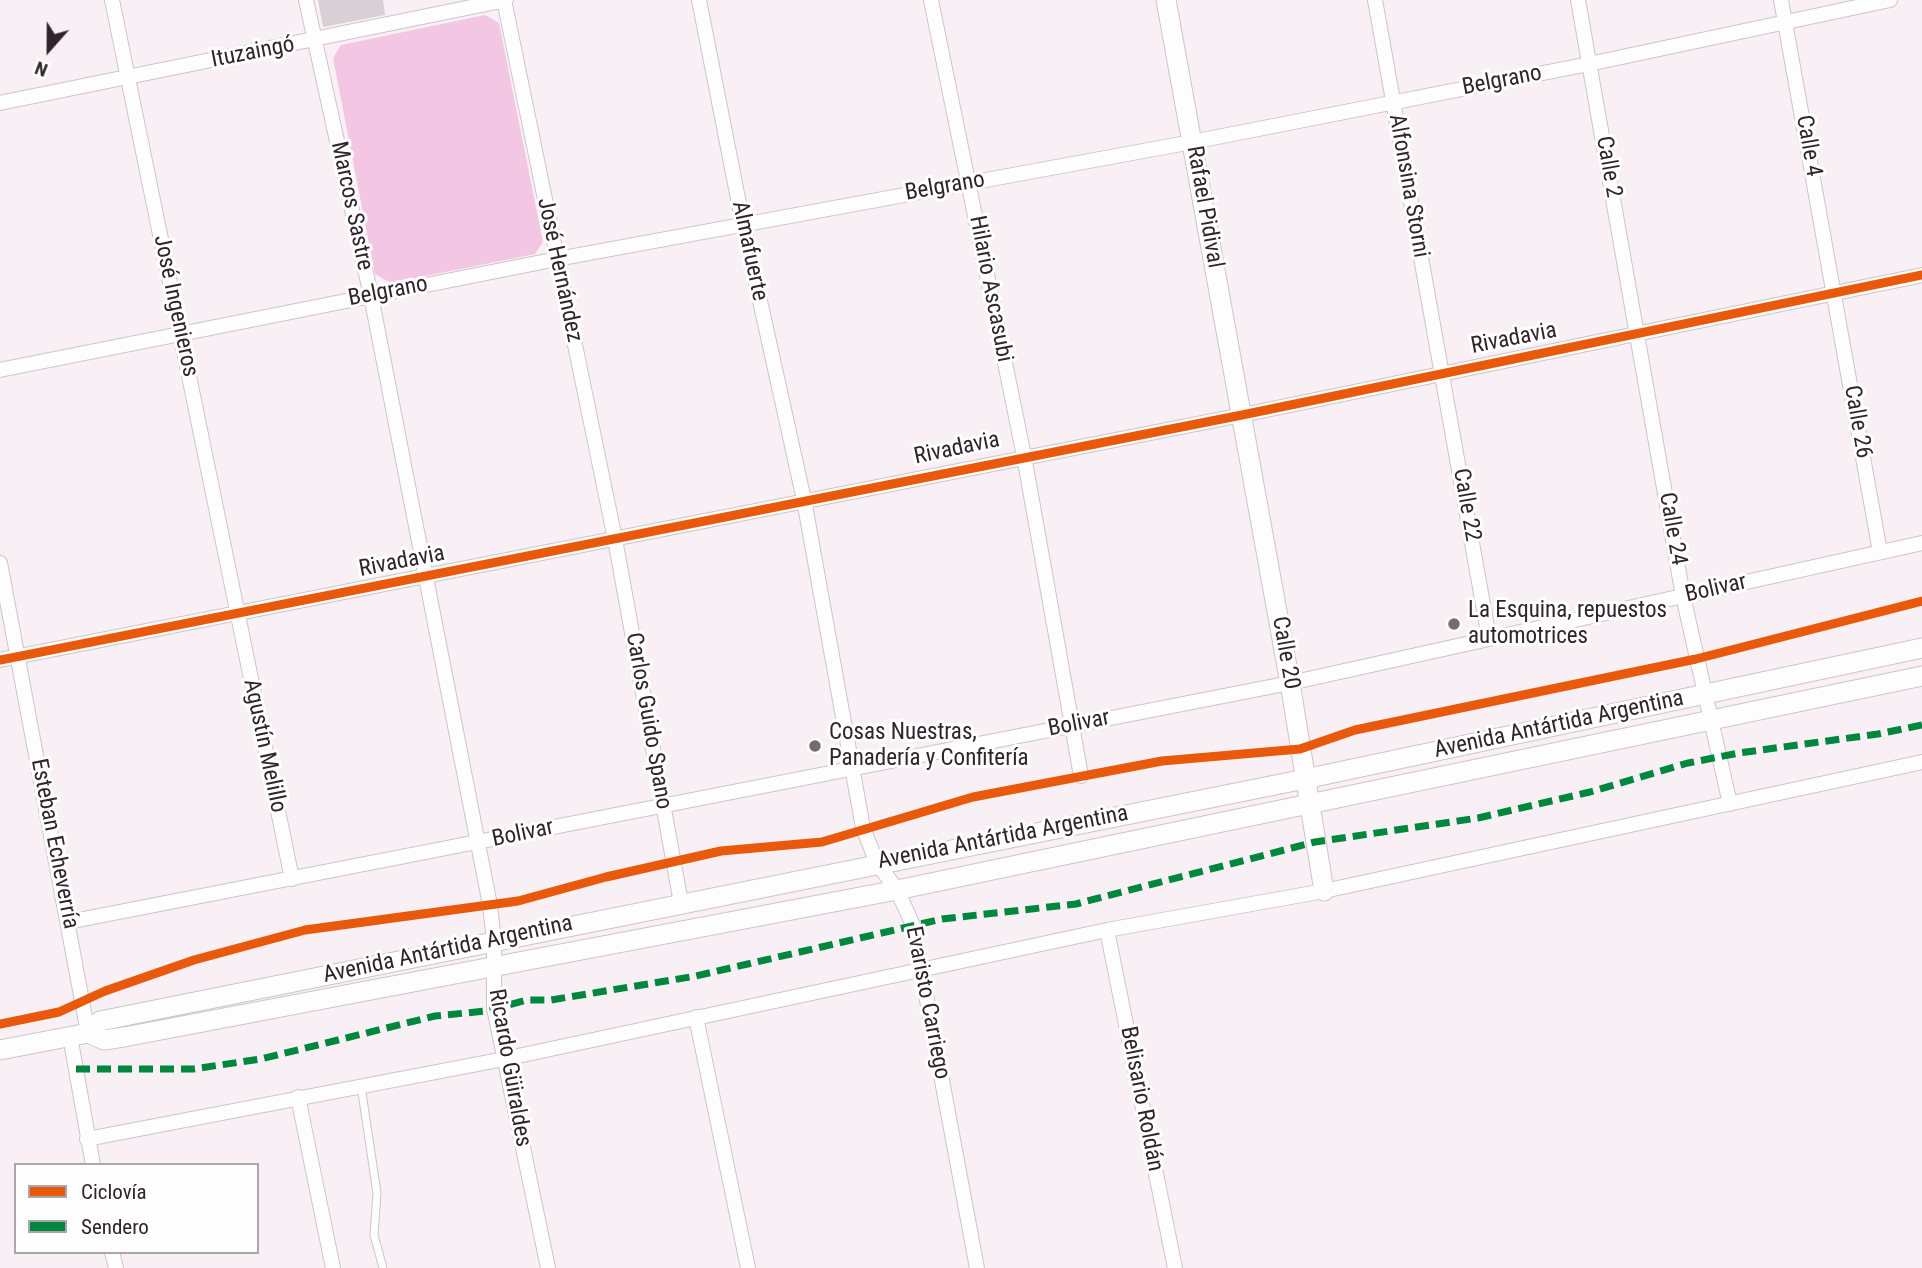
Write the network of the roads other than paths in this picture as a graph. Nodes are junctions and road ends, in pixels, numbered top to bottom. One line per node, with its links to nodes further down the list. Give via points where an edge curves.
1 (112, 0): 14 (street, José Ingenieros)
2 (306, 0): 12 (street, Marcos Sastre)
3 (504, 0): 12 (street, Ituzaingó); 20 (street, José Hernández)
4 (699, 0): 19 (street, Almafuerte)
5 (931, 0): 18 (street, Hilario Ascasubi)
6 (1166, 0): 17 (main road, Rafael Pidival)
7 (1375, 0): 15 (street, Alfonsina Storni)
8 (1578, 0): 13 (street, Calle 2)
9 (1781, 0): 11 (street, Calle 4)
10 (1890, 0): 11 (street, Belgrano)
11 (1786, 24): 13 (street, Belgrano); 22 (street, Calle 4)
12 (314, 41): 14 (street, Ituzaingó); 23 (street, Marcos Sastre)
13 (1589, 64): 15 (street, Belgrano); 24 (street, Calle 2)
14 (128, 77): 16 (street, Ituzaingó); 25 (street, José Ingenieros)
15 (1393, 102): 17 (street, Belgrano); 27 (street, Alfonsina Storni)
16 (0, 103)
17 (1192, 142): 18 (street, Belgrano); 28 (main road, Rafael Pidival)
18 (969, 182): 19 (street, Belgrano); 29 (street, Hilario Ascasubi)
19 (743, 224): 20 (street, Belgrano); 30 (street, Almafuerte)
20 (557, 259): 23 (street, Belgrano); 31 (street, José Hernández)
21 (1922, 275): 22 (street, Rivadavia)
22 (1835, 293): 24 (street, Rivadavia); 33 (street, Calle 26)
23 (370, 296): 25 (street, Belgrano); 35 (street, Marcos Sastre)
24 (1639, 334): 27 (street, Rivadavia); 36 (street, Calle 24)
25 (181, 335): 26 (street, Belgrano); 37 (street, José Ingenieros)
26 (0, 370)
27 (1443, 372): 28 (street, Rivadavia); 38 (street, Calle 22)
28 (1242, 415): 29 (street, Rivadavia); 43 (main road, Calle 20)
29 (1024, 456): 30 (street, Rivadavia); 46 (street)
30 (804, 500): 31 (street, Rivadavia); 48 (street, Evaristo Carriego)
31 (615, 539): 35 (street, Rivadavia); 53 (street, Carlos Guido Spano)
32 (1922, 543): 33 (street, Bolivar)
33 (1880, 552): 36 (street, Bolivar)
34 (0, 563): 40 (street, Esteban Echeverría)
35 (425, 578): 37 (street, Rivadavia); 54 (street, Ricardo Güiraldes)
36 (1683, 596): 38 (street, Bolivar); 44 (street, Calle 24)
37 (236, 613): 40 (street, Rivadavia); 56 (street, Agustín Melillo)
38 (1489, 638): 43 (street, Bolivar)
39 (1922, 648): 44 (main road, Avenida Antártida Argentina)
40 (18, 656): 41 (street, Rivadavia); 60 (street, Esteban Echeverría)
41 (0, 660)
42 (1922, 676): 45 (main road, Avenida Antártida Argentina)
43 (1290, 683): 46 (street, Bolivar); 50 (main road, Calle 20)
44 (1704, 694): 45 (street, Calle 24); 50 (main road, Avenida Antártida Argentina)
45 (1711, 722): 51 (main road, Avenida Antártida Argentina); 52 (street, Calle 24)
46 (1073, 725): 48 (street, Bolivar); 49 (street)
47 (1922, 762): 52 (street)
48 (851, 768): 53 (street, Bolivar); 55 (street, Evaristo Carriego, via 863,828)
49 (1081, 776)
50 (1305, 779): 51 (main road, Calle 20); 55 (main road, Avenida Antártida Argentina)
51 (1309, 803): 57 (main road, Avenida Antártida Argentina); 58 (main road, Calle 20)
52 (1730, 804): 58 (street)
53 (664, 805): 54 (street, Bolivar); 59 (street, Carlos Guido Spano)
54 (476, 844): 56 (street, Bolivar); 62 (street, Ricardo Güiraldes)
55 (877, 863): 57 (street, Evaristo Carriego); 59 (main road, Avenida Antártida Argentina)
56 (292, 878): 60 (street, Bolivar)
57 (897, 890): 63 (main road, Avenida Antártida Argentina); 64 (street, Evaristo Carriego, via 913,925)
58 (1324, 891): 61 (street)
59 (681, 903): 62 (main road, Avenida Antártida Argentina)
60 (68, 922): 66 (street, Esteban Echeverría)
61 (1107, 930): 64 (street); 78 (street, Belisario Roldán)
62 (494, 941): 63 (street, Ricardo Güiraldes); 66 (main road, Avenida Antártida Argentina, via 100,1021)
63 (493, 966): 66 (main road, Avenida Antártida Argentina, via 124,1037 104,1040); 68 (street, Ricardo Güiraldes, via 494,1009)
64 (922, 970): 65 (street); 77 (street, Evaristo Carriego)
65 (696, 1017): 68 (street); 76 (street)
66 (79, 1034): 67 (main road, Avenida Antártida Argentina); 71 (street, Esteban Echeverría)
67 (0, 1050)
68 (504, 1059): 69 (street); 75 (street, Ricardo Güiraldes)
69 (361, 1085): 70 (street); 74 (lane, via 377,1193 374,1235)
70 (298, 1097): 71 (street); 73 (street)
71 (87, 1139): 72 (street, Esteban Echeverría)
72 (93, 1163)
73 (333, 1268)
74 (383, 1268)
75 (548, 1268)
76 (748, 1268)
77 (977, 1268)
78 (1175, 1268)

